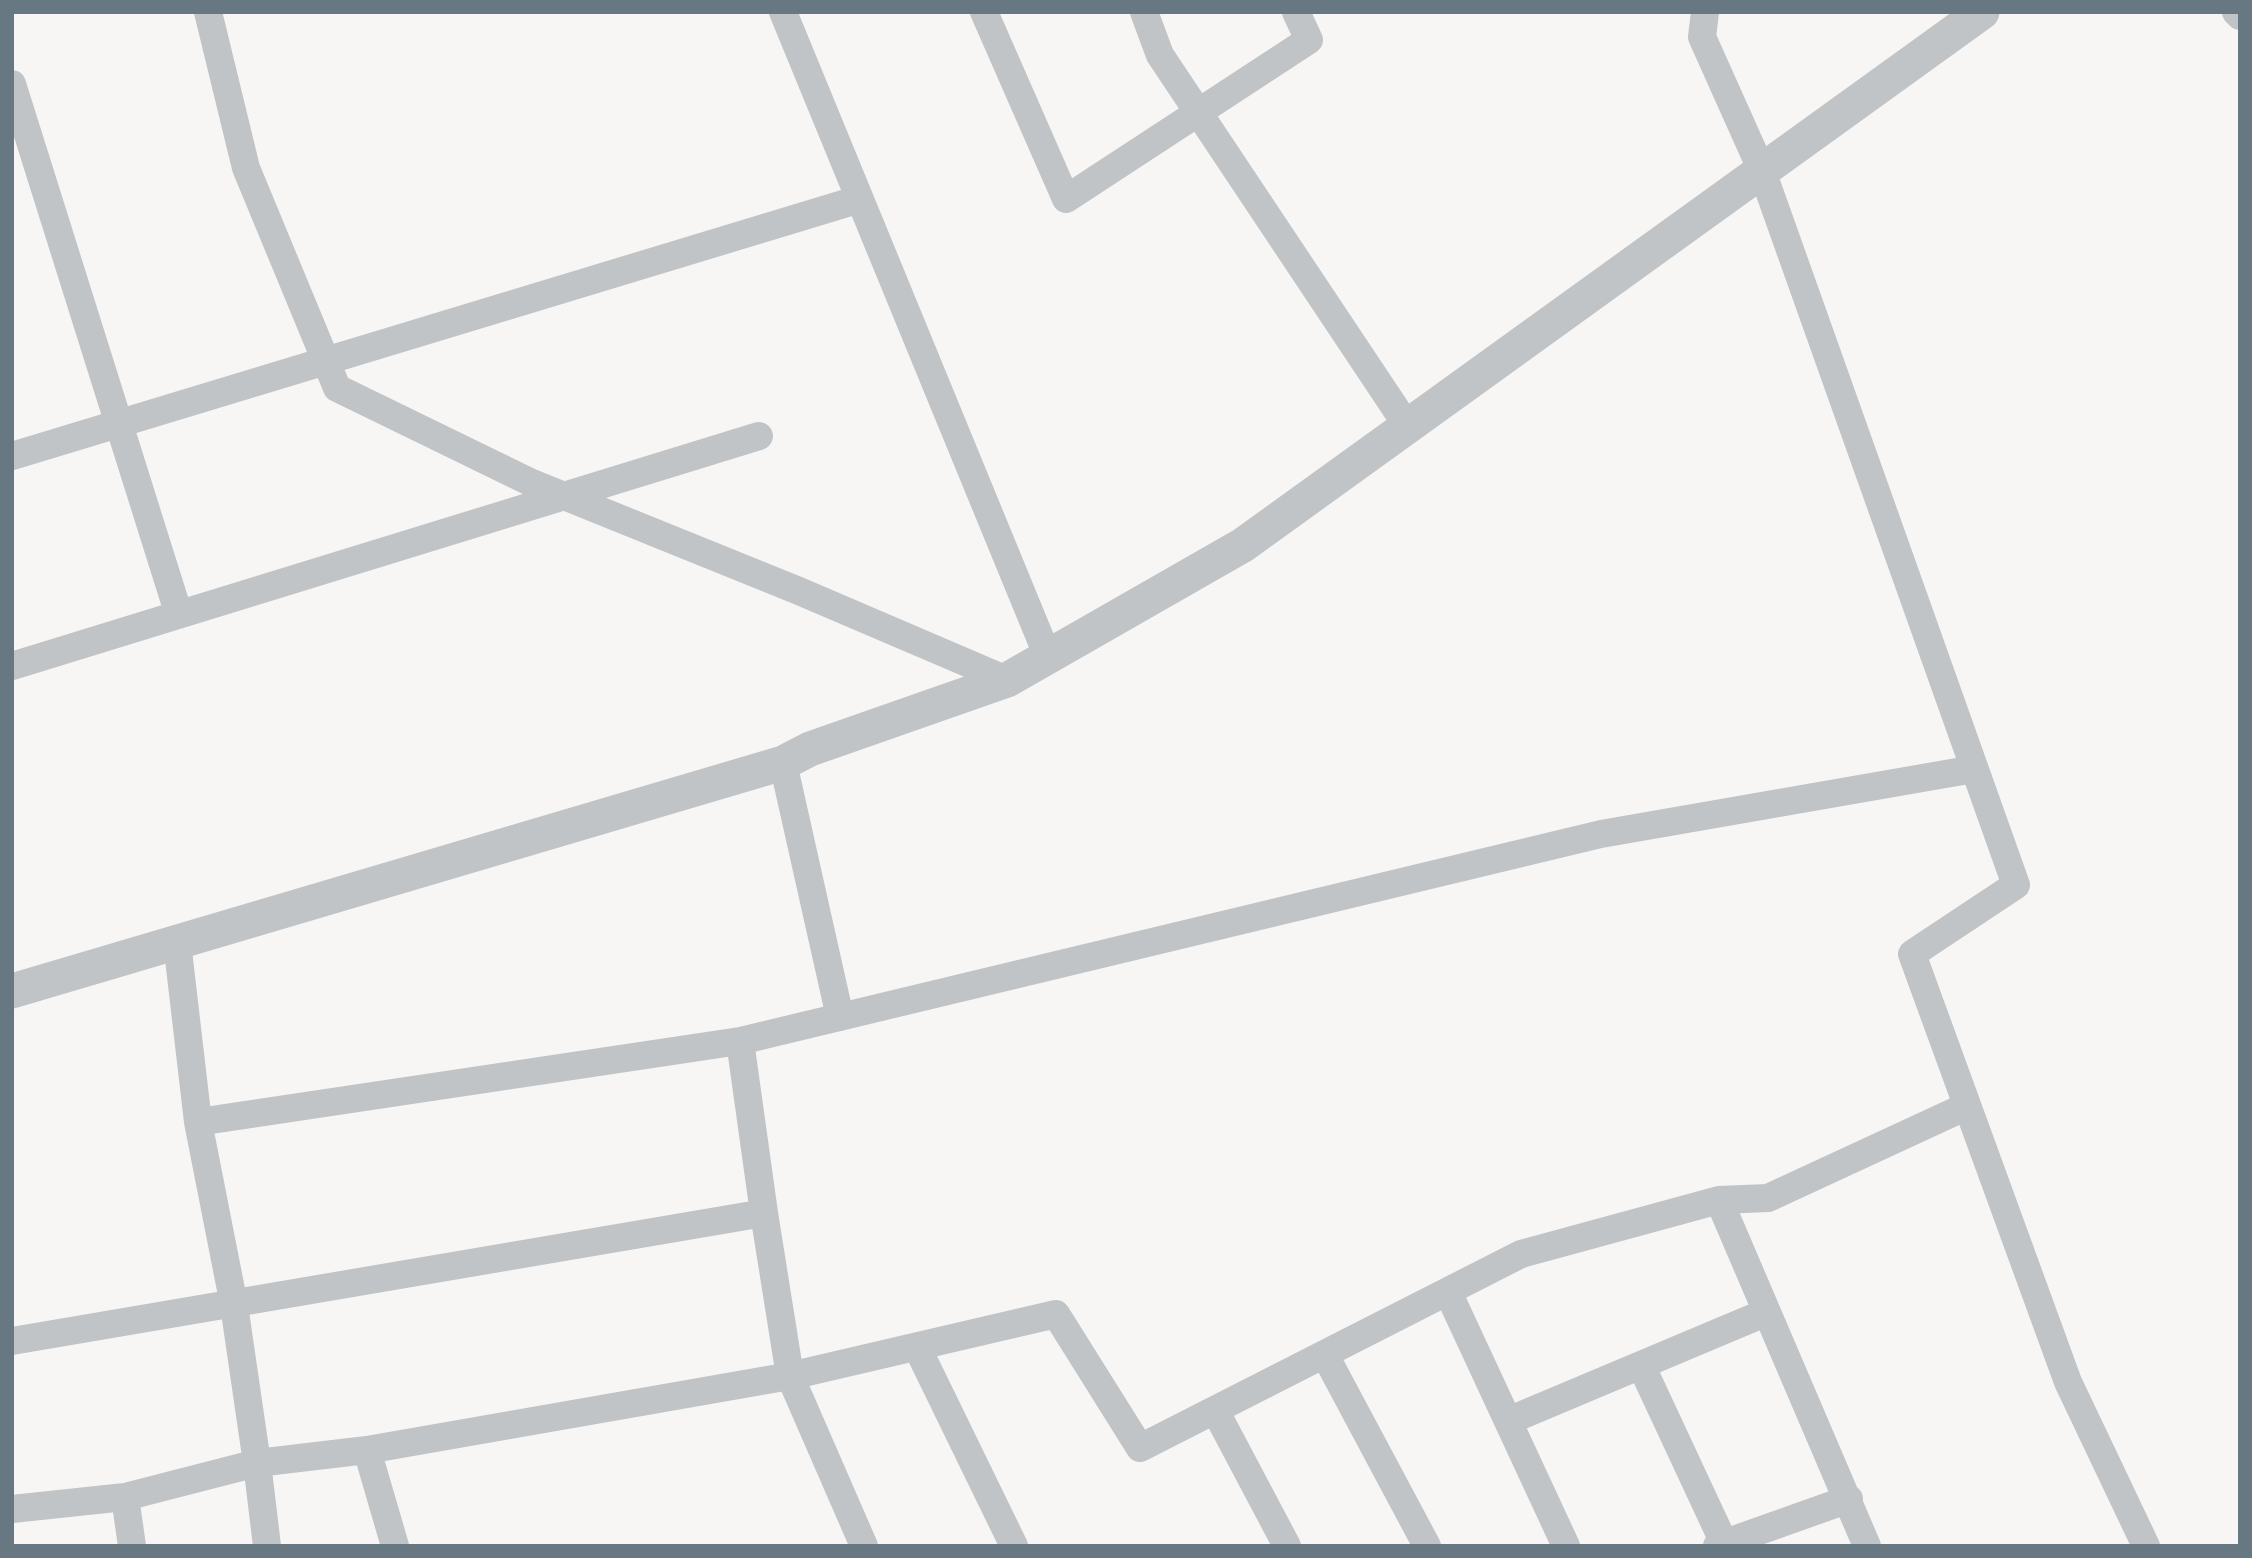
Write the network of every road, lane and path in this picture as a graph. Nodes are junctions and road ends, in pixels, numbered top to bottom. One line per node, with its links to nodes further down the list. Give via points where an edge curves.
1 (208, 12): 14 (street, via 246,168)
2 (783, 12): 13 (street)
3 (985, 12): 11 (street, via 1066,199)
4 (1143, 12): 11 (street, via 1160,55)
5 (1296, 12): 11 (street, via 1309,40)
6 (1704, 12): 12 (street, via 1702,37)
7 (1982, 12): 12 (street)
8 (2236, 12): 9 (street)
9 (2240, 16)
10 (12, 84): 15 (street)
11 (1198, 112): 16 (street)
12 (1762, 171): 16 (street); 25 (street)
13 (860, 199): 14 (street); 21 (street)
14 (326, 361): 15 (street); 19 (street, via 337,388)
15 (118, 424): 18 (street); 20 (street)
16 (1408, 427): 21 (street, via 1243,545)
17 (759, 436): 19 (street)
18 (12, 456)
19 (563, 496): 20 (street); 23 (street)
20 (178, 615): 22 (street)
21 (1048, 657): 23 (street)
22 (12, 666)
23 (1007, 680): 24 (street, via 810,749)
24 (783, 763): 26 (street); 28 (street)
25 (1974, 769): 28 (street, via 1601,834); 30 (street, via 2016,885 1912,954)
26 (177, 942): 27 (street); 31 (street)
27 (12, 991)
28 (840, 1017): 29 (street)
29 (740, 1041): 31 (street); 33 (street)
30 (1967, 1106): 32 (street, via 1768,1198); 59 (street, via 2068,1382)
31 (198, 1122): 35 (street)
32 (1719, 1200): 34 (street, via 1521,1254); 36 (street)
33 (764, 1213): 35 (street); 41 (street)
34 (1448, 1292): 39 (street); 43 (street)
35 (234, 1305): 37 (street); 45 (street)
36 (1767, 1312): 40 (street); 47 (street)
37 (12, 1341)
38 (917, 1347): 41 (street); 42 (street, via 1056,1314 1140,1448); 54 (street)
39 (1325, 1354): 42 (street); 56 (street)
40 (1641, 1365): 43 (street); 49 (street)
41 (790, 1376): 44 (street); 53 (street)
42 (1215, 1410): 55 (street)
43 (1508, 1421): 57 (street)
44 (367, 1450): 45 (street); 52 (street)
45 (257, 1463): 46 (street); 51 (street)
46 (125, 1497): 48 (street); 50 (street)
47 (1849, 1499): 49 (street); 58 (street)
48 (12, 1509)
49 (1721, 1545)
50 (132, 1546)
51 (267, 1546)
52 (395, 1546)
53 (864, 1546)
54 (1014, 1546)
55 (1287, 1546)
56 (1427, 1546)
57 (1566, 1546)
58 (1867, 1546)
59 (2146, 1546)

